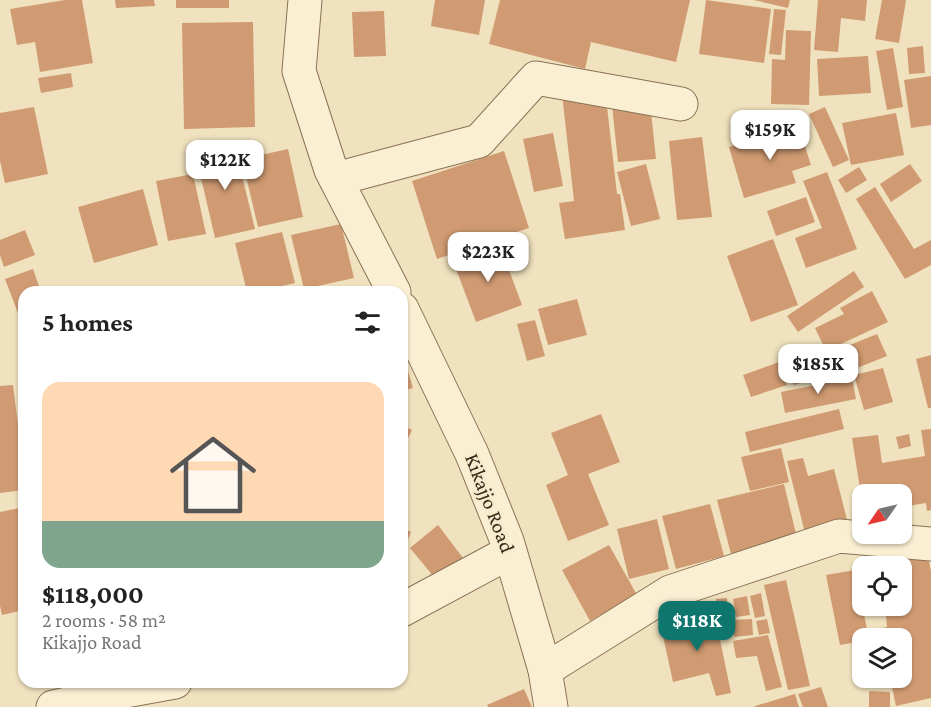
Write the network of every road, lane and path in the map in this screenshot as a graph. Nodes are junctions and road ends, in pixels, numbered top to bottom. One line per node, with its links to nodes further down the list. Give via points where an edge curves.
1 (305, 0): 3 (street, via 299,71)
2 (681, 104): 3 (street, via 536,78 479,141)
3 (336, 179): 4 (street)
4 (391, 286)
5 (408, 321): 7 (street, Kikajjo Road, via 472,454)
6 (931, 544): 9 (street, via 839,536 670,592)
7 (510, 552): 8 (street); 9 (street, Kikajjo Road)
8 (408, 607)
9 (545, 670): 12 (street, Kikajjo Road)
10 (142, 688): 11 (street)
11 (53, 707)
12 (551, 707)

